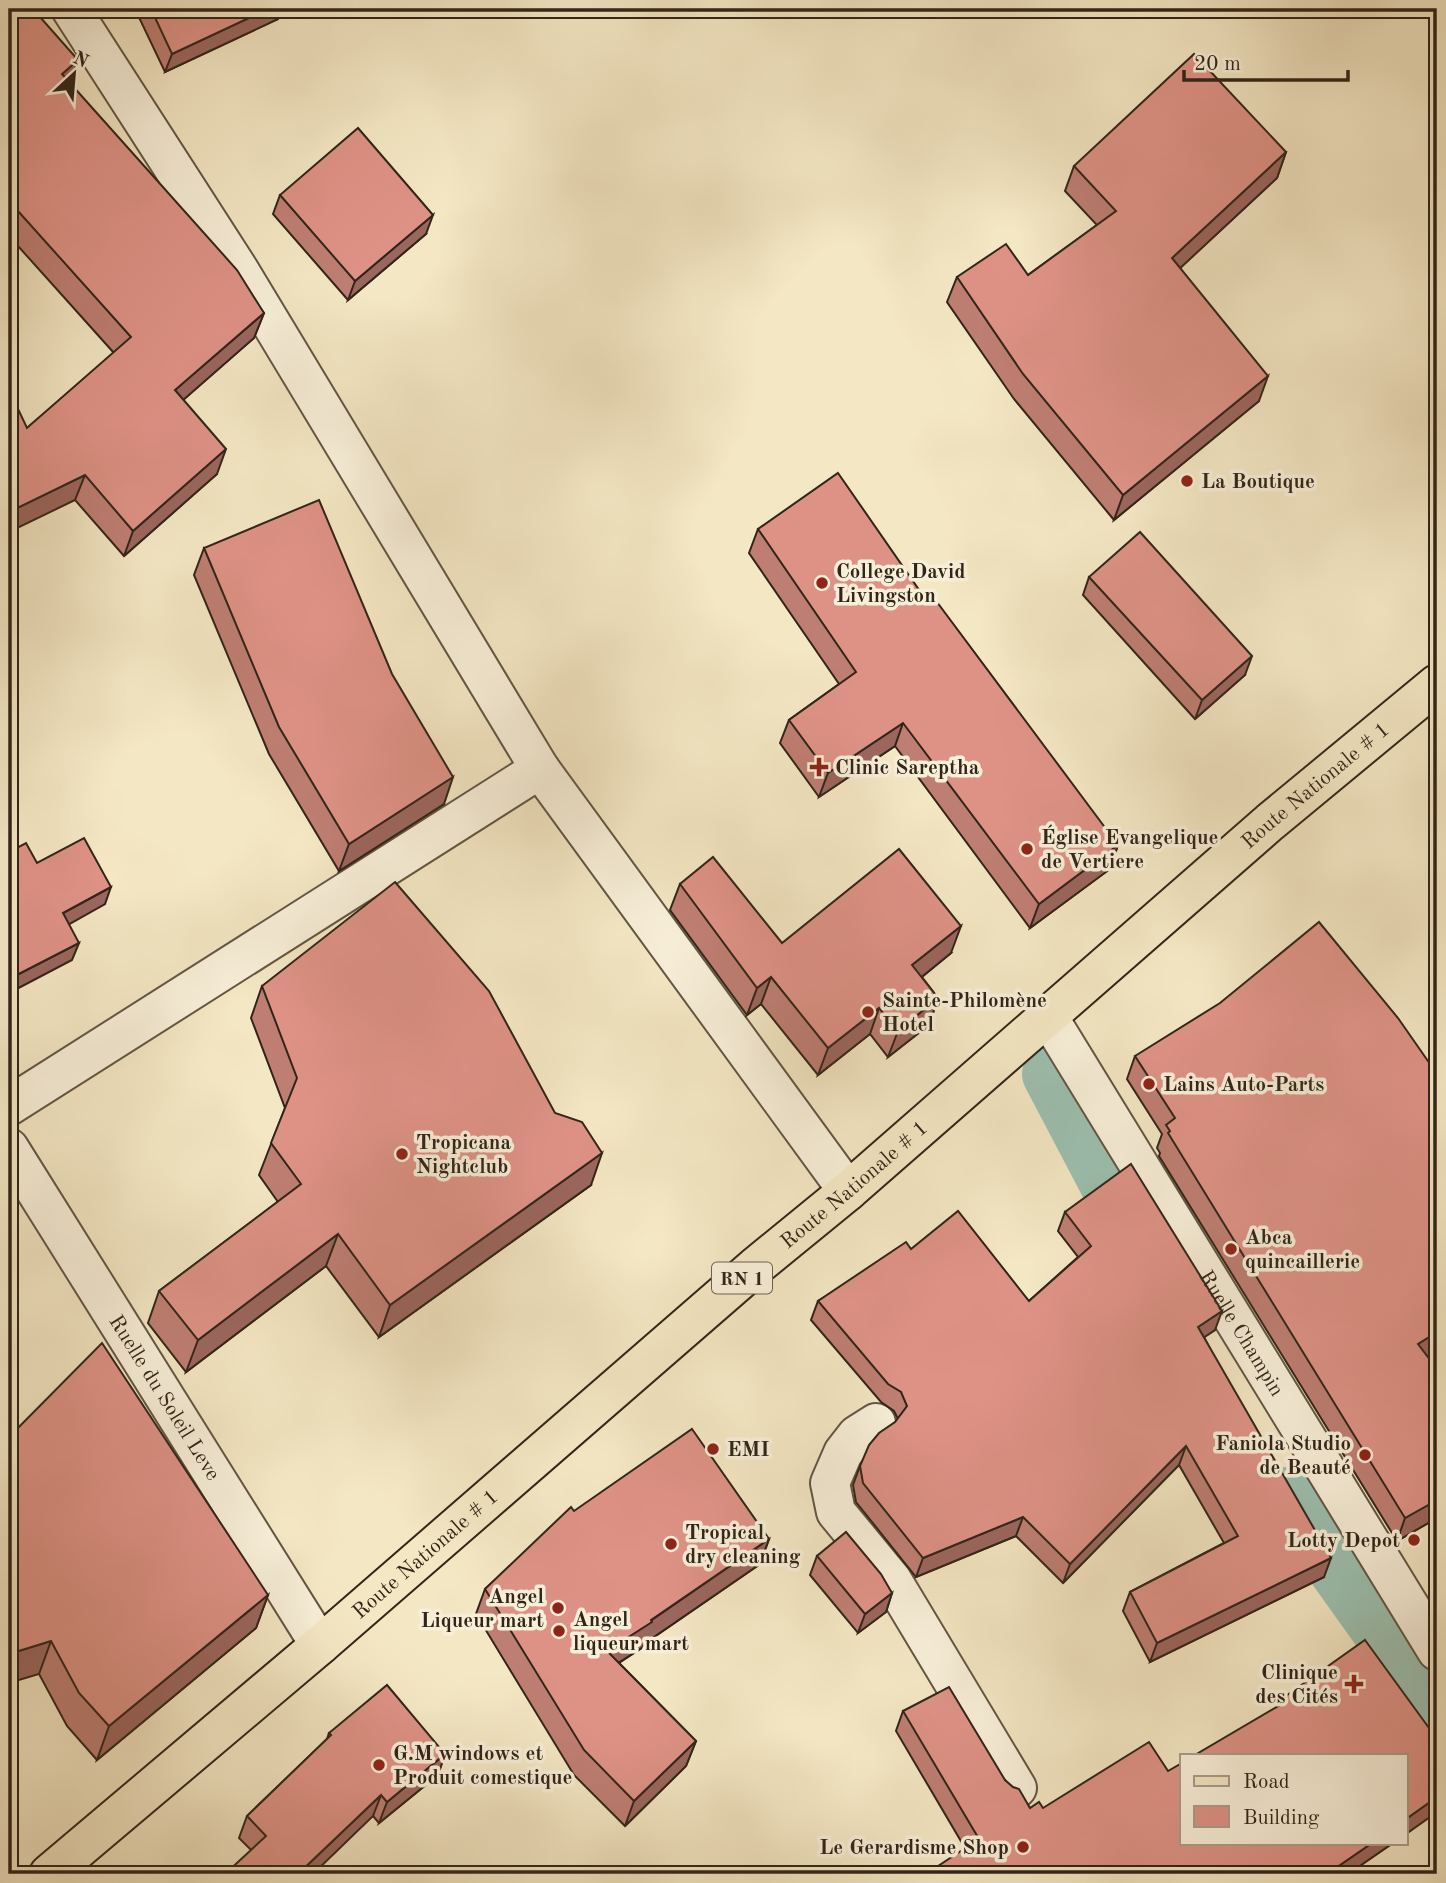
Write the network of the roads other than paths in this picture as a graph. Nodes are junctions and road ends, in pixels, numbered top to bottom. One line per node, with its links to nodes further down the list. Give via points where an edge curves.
1 (71, 9): 3 (street, via 239,270)
2 (1437, 684): 4 (main road, Route Nationale # 1 / RN 1)
3 (540, 769): 5 (street); 7 (street)
4 (1047, 1015): 7 (main road, Route Nationale # 1 / RN 1); 10 (street, Ruelle Champin)
5 (9, 1106)
6 (9, 1148): 9 (street, Ruelle du Soleil Leve)
7 (848, 1191): 9 (main road, Route Nationale # 1 / RN 1)
8 (876, 1423): 11 (street, via 857,1435 843,1453 830,1483 836,1512 892,1580)
9 (320, 1645): 12 (main road, Route Nationale # 1 / RN 1)
10 (1437, 1651)
11 (1017, 1788)
12 (49, 1874)

